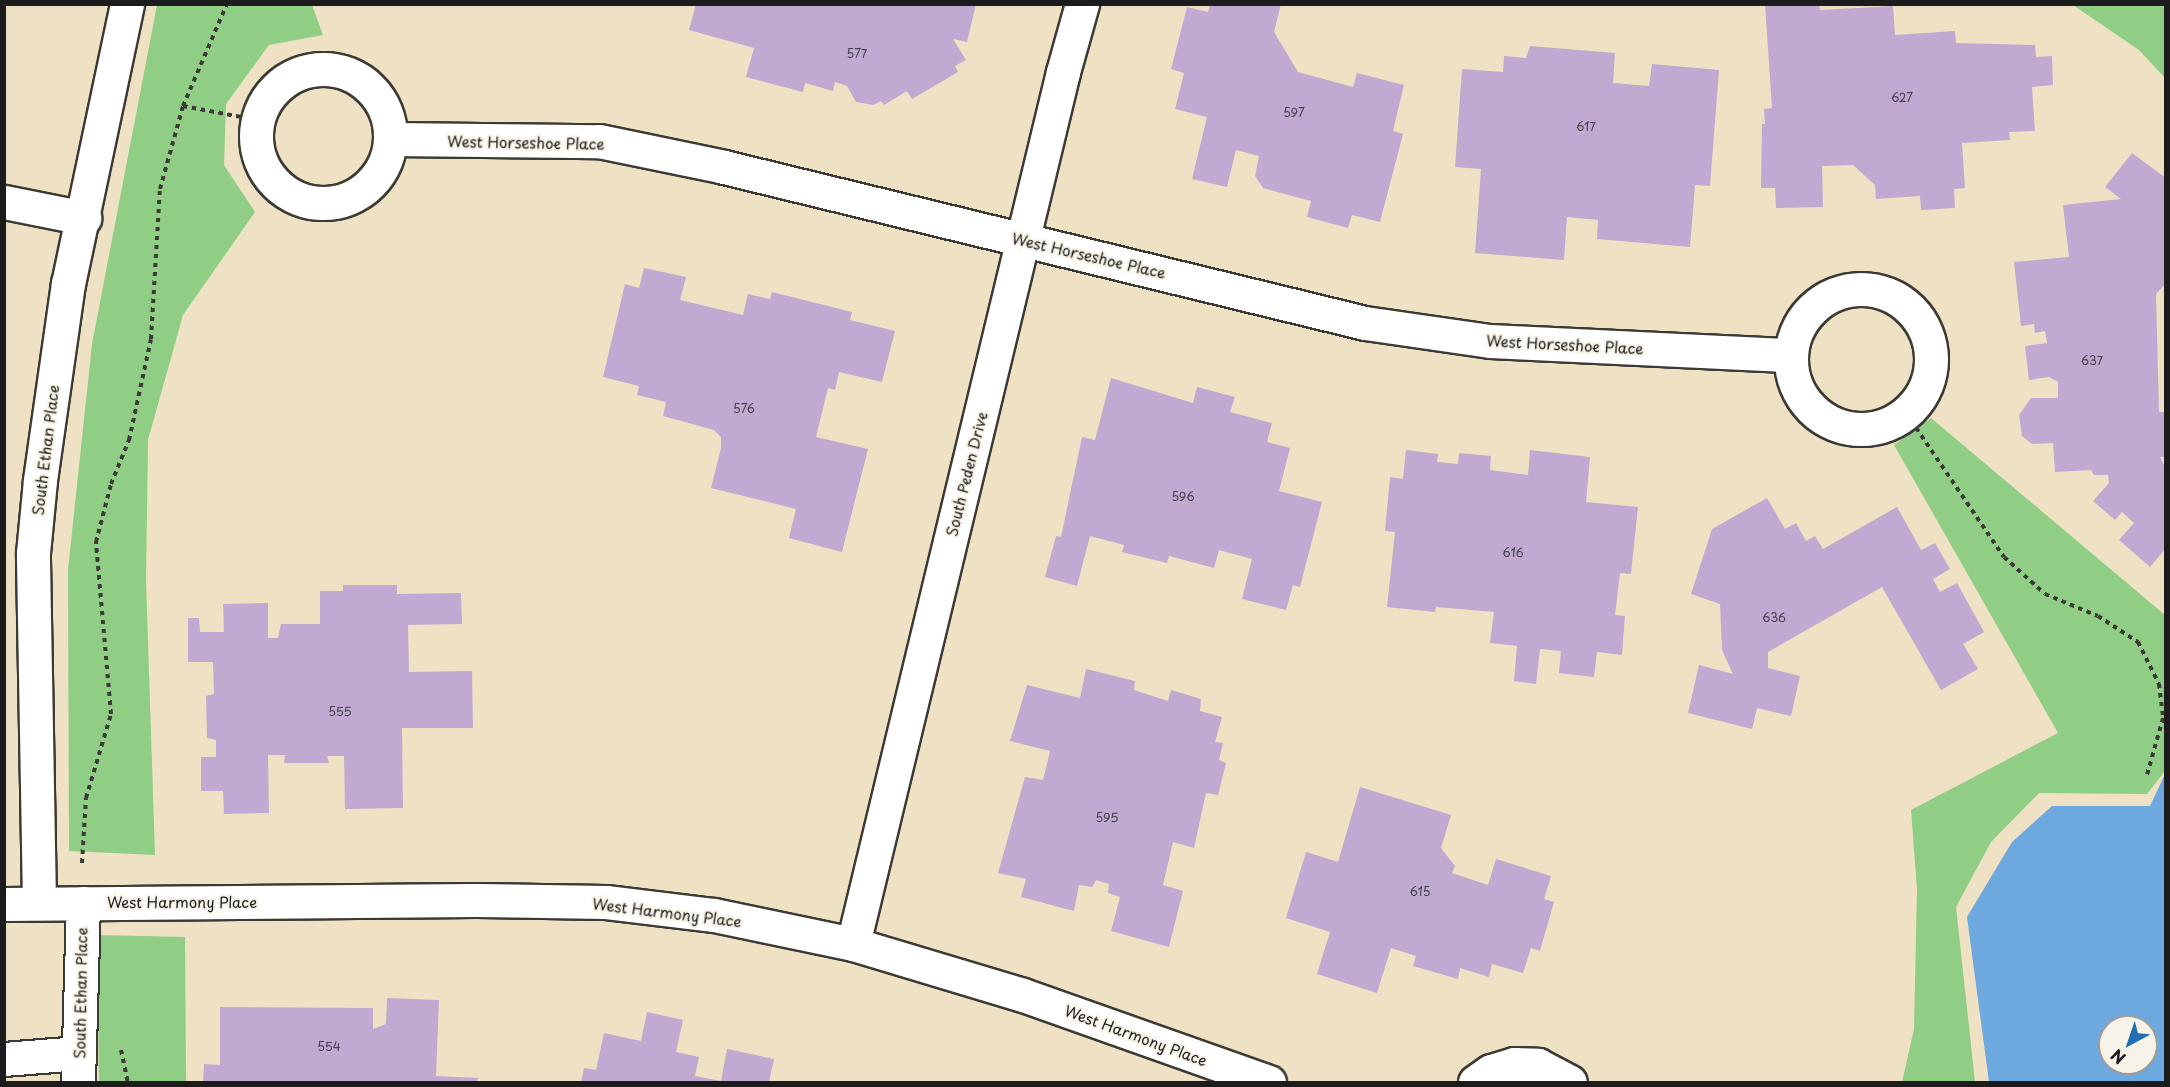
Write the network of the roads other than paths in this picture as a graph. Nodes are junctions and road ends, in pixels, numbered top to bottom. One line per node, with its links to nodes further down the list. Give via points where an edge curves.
1 (127, 4): 5 (street, South Ethan Place)
2 (1082, 4): 6 (street, South Peden Drive)
3 (390, 139): 3 (street, via 377,177 362,191 324,204 304,201 271,178 260,161 255,141 257,120 266,100 280,84 299,73 321,69 343,72 378,97 388,117); 6 (street, West Horseshoe Place, via 599,141)
4 (4, 202): 5 (street)
5 (84, 218): 8 (street, South Ethan Place, via 66,295 33,553)
6 (1022, 239): 7 (street, West Horseshoe Place, via 1365,323 1490,341); 11 (street, South Peden Drive)
7 (1791, 355): 7 (street, via 1796,332 1809,311 1829,296 1852,289 1876,290 1899,300 1917,316 1929,338 1932,362 1927,386 1906,413 1880,428 1858,430 1837,426 1803,399 1793,380)
8 (39, 903): 9 (street, West Harmony Place); 10 (street, West Harmony Place)
9 (83, 903): 11 (street, West Harmony Place, via 606,902 714,915); 13 (street, South Ethan Place)
10 (4, 904)
11 (853, 944): 14 (street, West Harmony Place, via 1023,995)
12 (4, 1059): 13 (street)
13 (78, 1068)
14 (1269, 1083)
15 (1475, 1083): 16 (street, via 1491,1071 1514,1064 1538,1065 1561,1074)
16 (1570, 1083)

